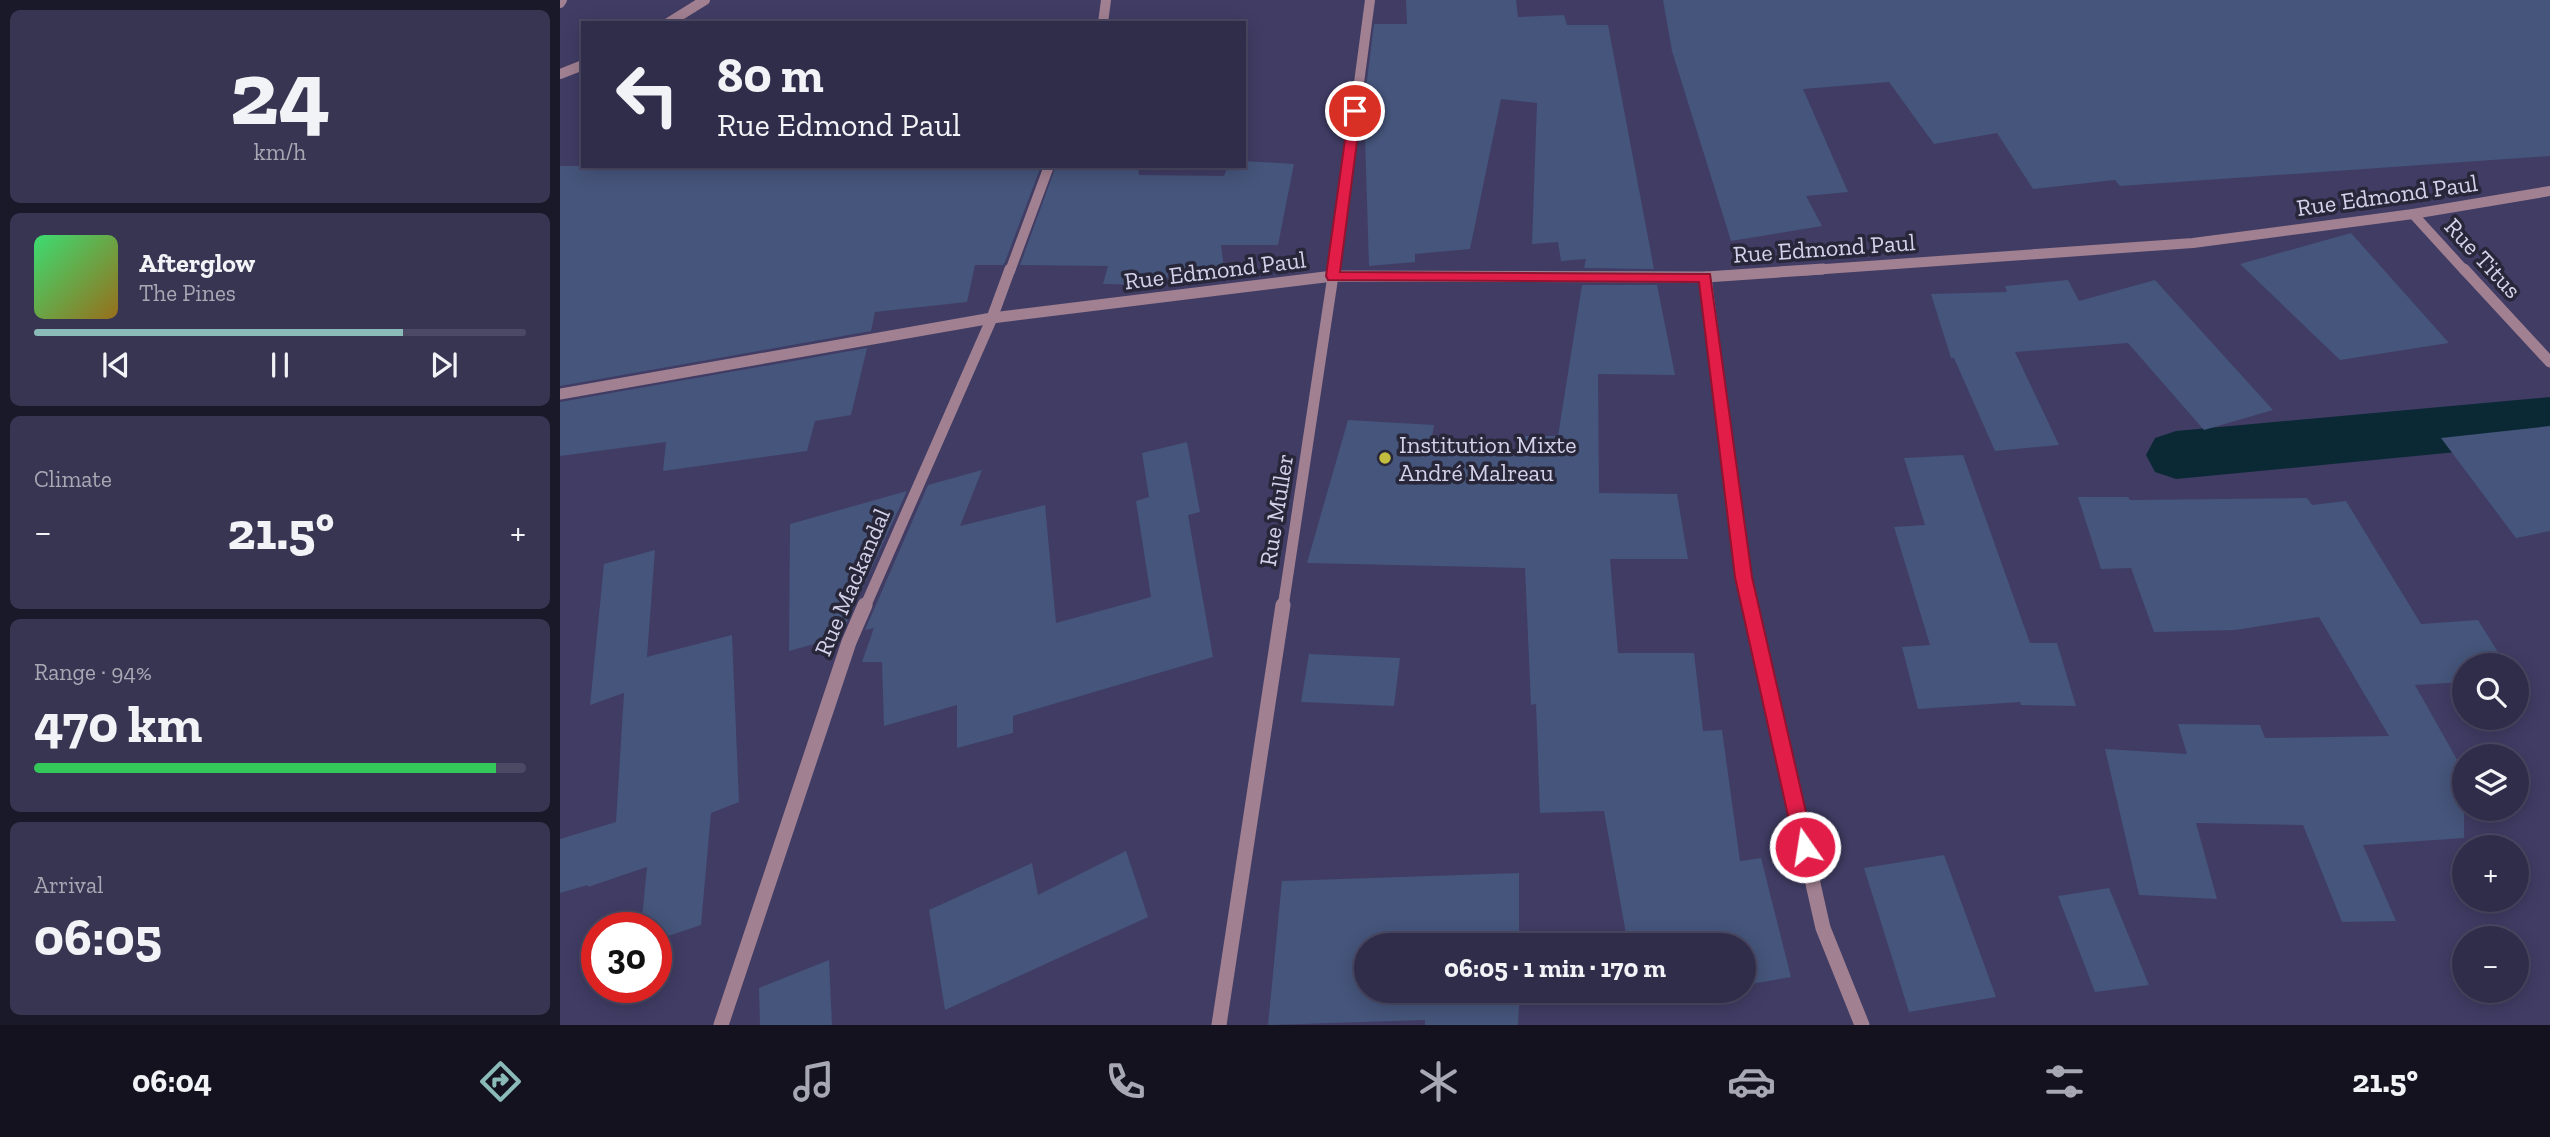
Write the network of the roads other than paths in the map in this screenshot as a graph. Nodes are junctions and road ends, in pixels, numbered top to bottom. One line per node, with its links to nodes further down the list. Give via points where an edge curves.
1 (705, 0): 4 (street)
2 (1106, 0): 5 (street)
3 (1370, 0): 11 (street, Rue Muller)
4 (671, 21)
5 (1103, 21)
6 (581, 66): 7 (street)
7 (560, 74)
8 (1048, 168): 13 (street, Rue Mackandal)
9 (2550, 191): 10 (street, Rue Edmond Paul)
10 (2413, 214): 12 (street, Rue Edmond Paul, via 2193,243); 14 (street, Rue Titus)
11 (1332, 276): 12 (street, Rue Edmond Paul); 13 (street, Rue Edmond Paul); 17 (street, Rue Muller)
12 (1706, 277): 18 (street, via 1744,577 1823,928)
13 (992, 318): 15 (street, Rue Edmond Paul); 16 (street, Rue Mackandal, via 849,642)
14 (2550, 362)
15 (560, 394)
16 (721, 1025)
17 (1219, 1025)
18 (1862, 1025)

